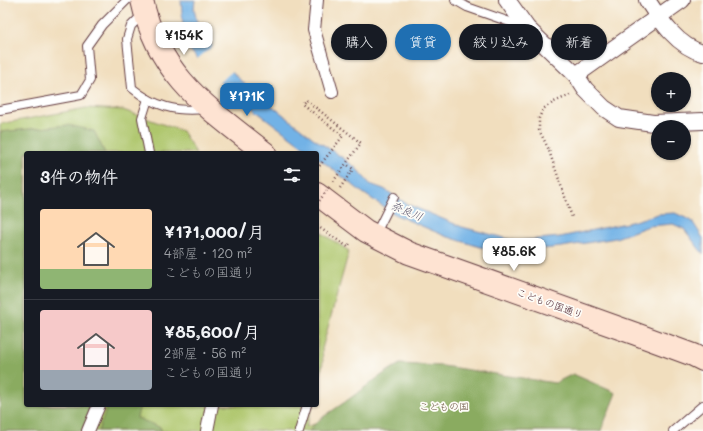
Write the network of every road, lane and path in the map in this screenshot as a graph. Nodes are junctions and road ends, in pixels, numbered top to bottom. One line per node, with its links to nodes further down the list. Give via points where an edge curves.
1 (318, 0): 14 (street, via 314,30)
2 (455, 0): 8 (lane)
3 (506, 0): 9 (street)
4 (647, 0): 7 (street)
5 (682, 0): 7 (street)
6 (138, 4): 15 (lane, via 127,38 132,88); 16 (main road, via 160,51 186,87); 17 (lane, via 102,25 87,46 90,80 81,95)
7 (658, 17): 11 (street, via 680,40 696,51); 12 (street)
8 (516, 24)
9 (524, 24)
10 (543, 43): 12 (street)
11 (703, 52)
12 (576, 75): 13 (street)
13 (585, 89): 18 (street, via 604,108 619,118 653,123); 27 (path, via 554,102 543,109 539,118 539,130)
14 (332, 92)
15 (148, 99): 16 (lane, via 168,108 191,111); 19 (lane, via 142,118)
16 (208, 108): 20 (main road)
17 (0, 110)
18 (703, 121)
19 (149, 151)
20 (262, 151)
21 (346, 164): 22 (path, via 361,143 306,100 302,104 343,136); 23 (path, via 353,169); 24 (path)
22 (319, 166)
23 (339, 188)
24 (324, 190): 26 (path, bridge); 28 (main road, こどもの国通り, via 366,232)
25 (394, 197): 28 (lane)
26 (319, 200)
27 (572, 216)
28 (374, 236): 29 (main road, こどもの国通り, via 409,253)
29 (703, 360)
30 (703, 405): 37 (lane)
31 (98, 407): 34 (street)
32 (212, 407): 35 (street)
33 (306, 407): 36 (lane)
34 (88, 431)
35 (206, 431)
36 (299, 431)
37 (673, 431)

